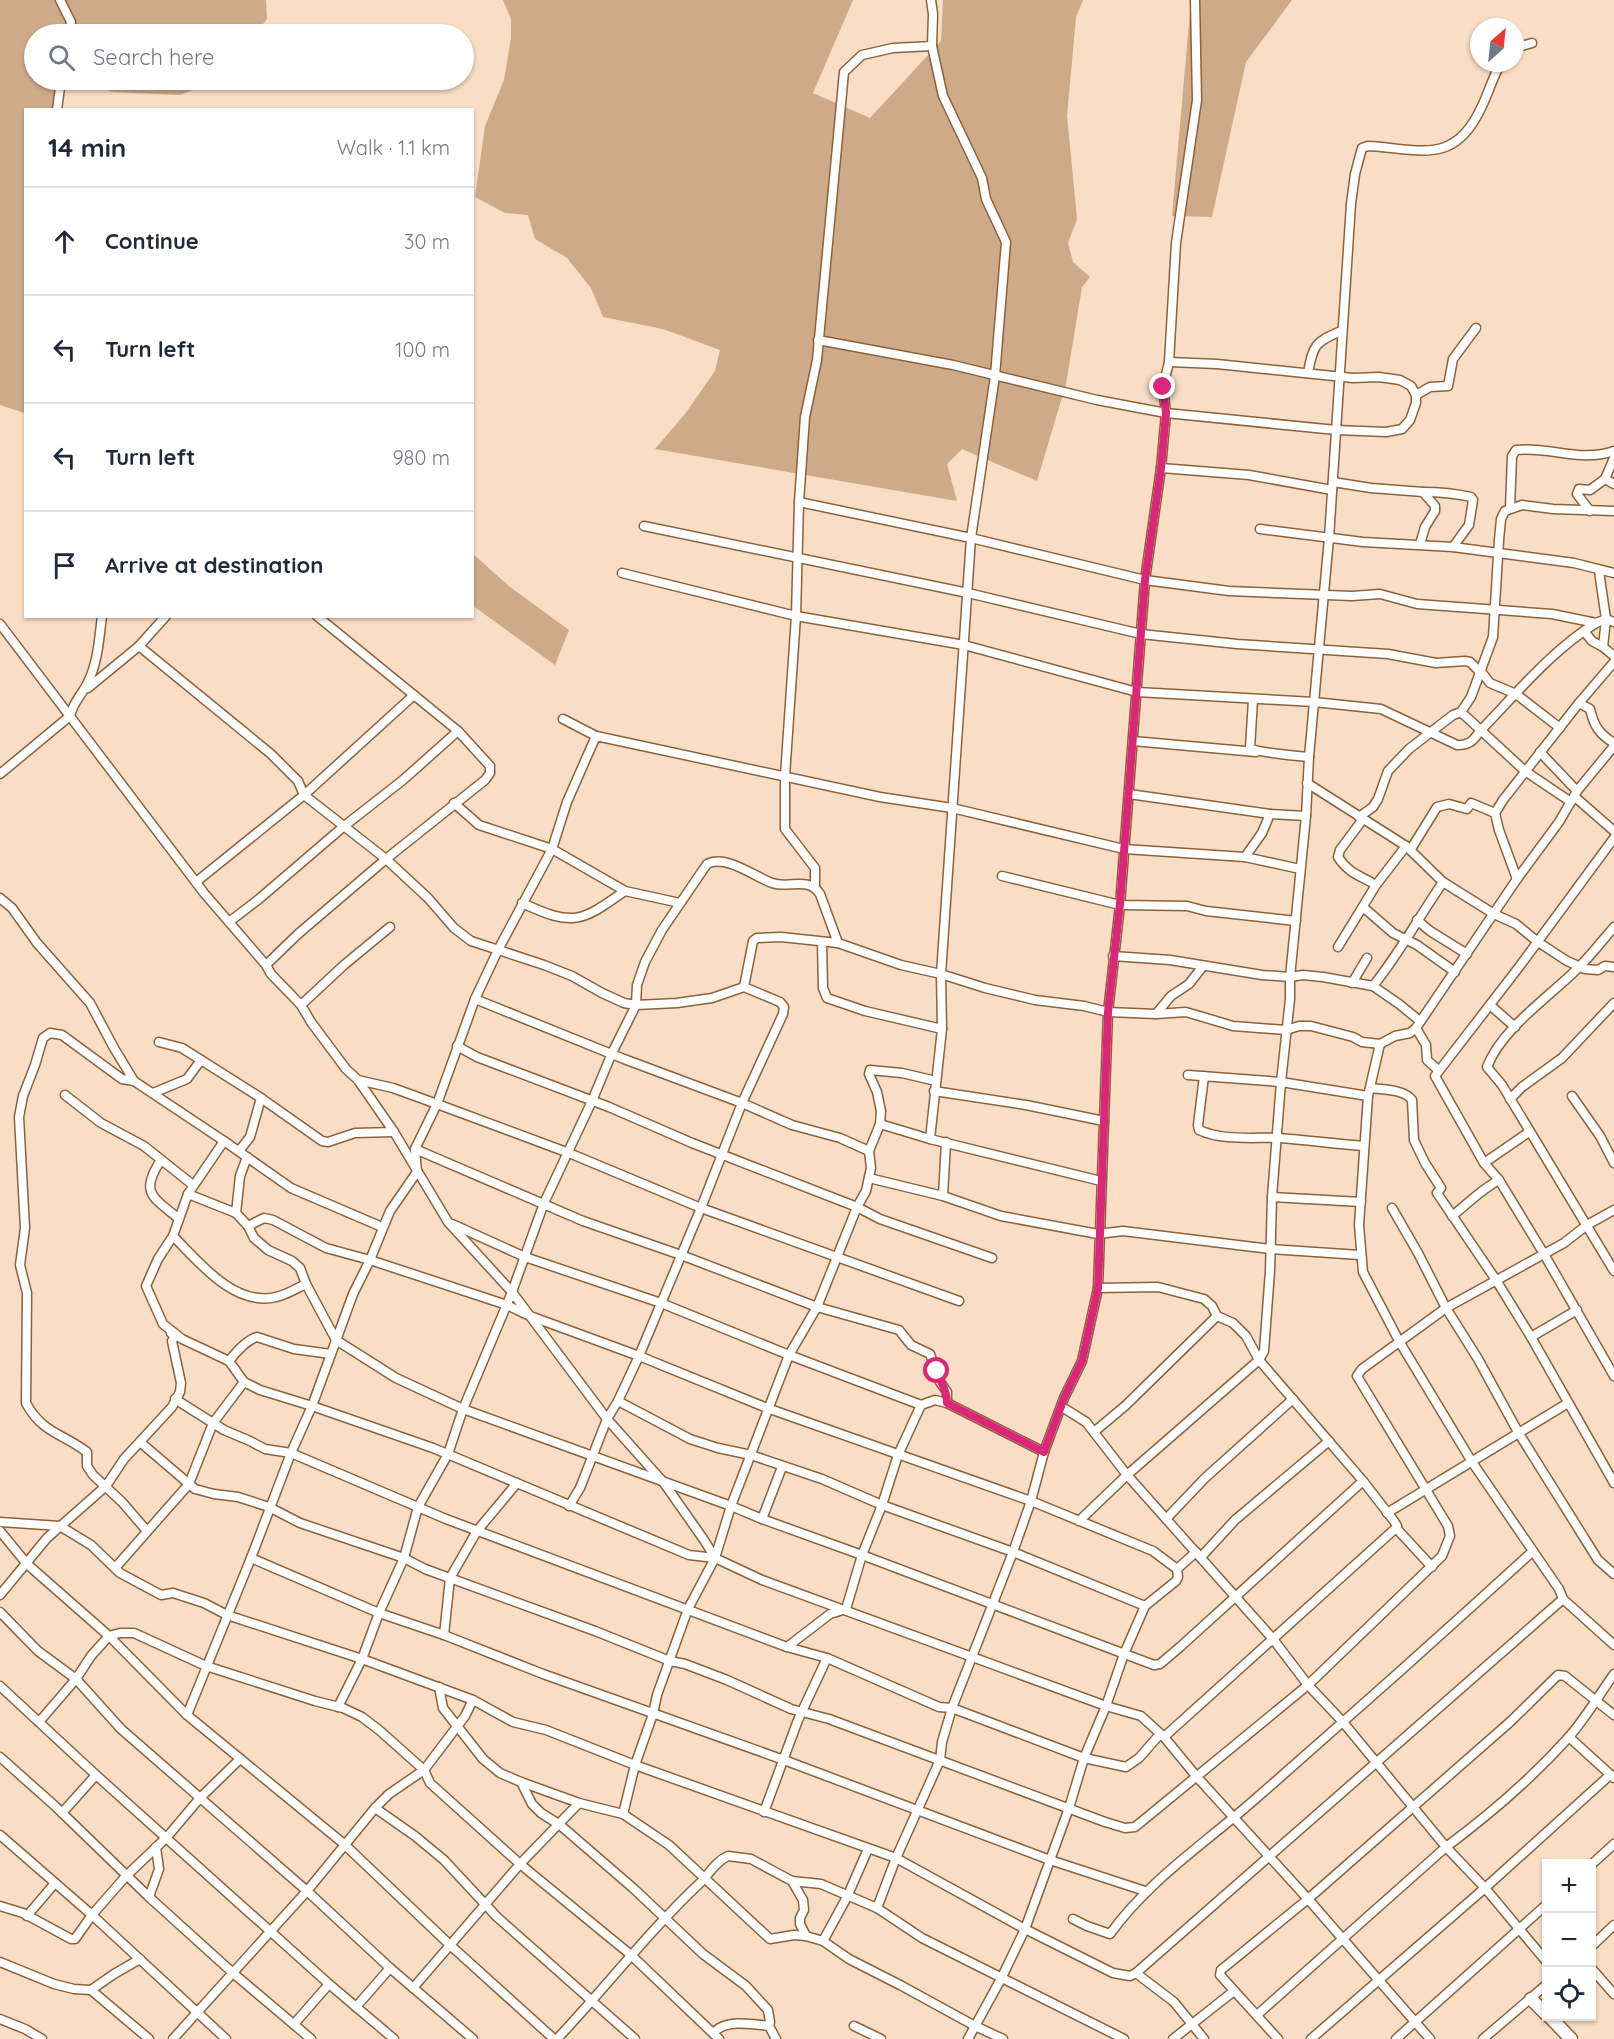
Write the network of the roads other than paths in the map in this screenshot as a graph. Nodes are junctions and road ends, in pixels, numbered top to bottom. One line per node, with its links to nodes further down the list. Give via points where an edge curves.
1 (60, 0): 4 (street)
2 (931, 0): 7 (street)
3 (1196, 0): 14 (street, via 1197,100 1176,243)
4 (71, 24)
5 (1532, 43): 6 (street)
6 (1524, 45)
7 (932, 46): 13 (street, via 862,55 844,72); 16 (street, via 943,96 982,178 986,198 1006,242)
8 (1497, 72): 12 (street, via 1481,109 1457,143 1442,149 1409,151 1379,146 1362,148 1351,204)
9 (60, 90): 10 (street)
10 (57, 108)
11 (1476, 328): 18 (street, via 1453,359 1448,386 1430,387)
12 (1341, 331): 15 (street, via 1324,338 1312,350); 17 (street)
13 (818, 340): 16 (street); 28 (street, via 805,417)
14 (1169, 362): 15 (street); 19 (street, via 1163,387)
15 (1308, 373): 17 (street)
16 (995, 376): 19 (street); 34 (street)
17 (1338, 377): 18 (street, via 1400,380 1412,386); 20 (street)
18 (1416, 395): 20 (street, via 1410,420 1402,429)
19 (1166, 413): 20 (street); 23 (street)
20 (1336, 430): 26 (street)
21 (1614, 451): 29 (street, via 1584,456 1516,450 1512,456)
22 (1614, 458): 24 (street)
23 (1161, 468): 26 (street); 43 (street)
24 (1605, 479): 25 (street); 31 (street, via 1590,490 1579,489 1577,494)
25 (1614, 484)
26 (1332, 486): 27 (street); 35 (street)
27 (1423, 492): 36 (street, via 1435,511); 37 (street, via 1457,494 1473,500 1468,525)
28 (799, 502): 34 (street); 39 (street)
29 (1510, 508): 31 (street, via 1522,505); 38 (street, via 1502,519)
30 (1613, 509): 31 (street)
31 (1590, 511)
32 (645, 526): 39 (street)
33 (1260, 529): 35 (street)
34 (971, 538): 43 (street); 44 (street)
35 (1329, 538): 36 (street); 45 (street)
36 (1420, 544): 37 (street)
37 (1453, 547): 38 (street)
38 (1498, 553): 40 (street, via 1574,563); 46 (street)
39 (797, 556): 44 (street); 47 (street)
40 (1599, 571): 42 (street); 51 (street)
41 (622, 573): 47 (street)
42 (1614, 573)
43 (1145, 580): 45 (street, via 1229,591); 55 (street)
44 (968, 593): 55 (street); 56 (street)
45 (1323, 594): 46 (street, via 1380,594 1417,604); 59 (street)
46 (1494, 610): 52 (street, via 1552,614); 62 (street, via 1493,637)
47 (796, 616): 56 (street); 85 (street)
48 (102, 618): 69 (street, via 96,660 88,683)
49 (164, 618): 57 (street)
50 (319, 618): 65 (street)
51 (1610, 621): 52 (street); 58 (street)
52 (1596, 623): 54 (street)
53 (0, 624): 71 (street)
54 (1584, 631): 58 (street); 64 (street)
55 (1141, 634): 59 (street); 63 (street)
56 (964, 645): 63 (street); 91 (street)
57 (139, 646): 69 (street, via 93,682); 88 (street, via 271,754 297,781)
58 (1603, 647): 60 (street)
59 (1319, 649): 62 (street, via 1388,654 1436,663 1465,661); 67 (street)
60 (1614, 656)
61 (1614, 662): 68 (street)
62 (1480, 670): 64 (street, via 1490,683); 70 (street, via 1472,697)
63 (1137, 692): 66 (street); 78 (street)
64 (1515, 694): 73 (street); 76 (street)
65 (414, 695): 74 (street); 88 (street)
66 (1253, 700): 67 (street); 80 (street, via 1250,748)
67 (1314, 702): 75 (street, via 1381,709); 82 (street)
68 (1579, 703): 73 (street); 79 (street, via 1590,709 1594,726)
69 (73, 704): 71 (street)
70 (1461, 712): 75 (street); 76 (street)
71 (70, 716): 84 (street); 107 (street)
72 (563, 719): 77 (street)
73 (1560, 728): 81 (street)
74 (458, 731): 90 (street, via 490,766 490,773); 96 (street, via 404,780)
75 (1432, 731): 76 (street, via 1451,742 1467,745); 95 (street, via 1415,742 1388,771 1378,799)
76 (1480, 731): 83 (street)
77 (596, 736): 85 (street); 100 (street, via 567,802)
78 (1133, 741): 80 (street); 87 (street)
79 (1614, 744): 89 (street)
80 (1256, 752): 82 (street)
81 (1540, 752): 83 (street); 89 (street)
82 (1309, 757): 86 (street)
83 (1525, 771): 89 (street); 92 (street)
84 (0, 774)
85 (784, 776): 91 (street); 110 (street, via 785,829 815,868)
86 (1307, 783): 94 (street); 95 (street)
87 (1129, 794): 93 (street); 101 (street)
88 (304, 795): 96 (street); 107 (street)
89 (1574, 796): 97 (street); 106 (street)
90 (454, 803): 100 (street, via 479,825); 103 (street)
91 (952, 808): 101 (street); 137 (street)
92 (1495, 813): 99 (street, via 1471,803 1467,809 1449,804 1437,807); 106 (street)
93 (1270, 814): 94 (street); 102 (street)
94 (1306, 816): 104 (street)
95 (1361, 818): 99 (street); 109 (street, via 1338,857 1351,873)
96 (343, 827): 103 (street); 120 (street)
97 (1614, 831)
98 (1614, 838): 125 (street)
99 (1408, 848): 108 (street); 109 (street)
100 (552, 849): 111 (street); 113 (street)
101 (1124, 849): 102 (street); 115 (street)
102 (1245, 857): 104 (street)
103 (386, 859): 128 (street, via 454,928 471,941); 132 (street)
104 (1300, 869): 119 (street)
105 (1002, 876): 115 (street)
106 (1517, 879): 117 (street)
107 (196, 882): 120 (street)
108 (1443, 882): 117 (street); 118 (street)
109 (1376, 885): 116 (street)
110 (815, 887): 114 (street, via 806,883 776,885 712,861); 126 (street)
111 (626, 891): 113 (street, via 592,914 570,919); 114 (street)
112 (0, 898): 162 (street, via 90,1003)
113 (522, 903): 128 (street)
114 (680, 903): 145 (street, via 645,962 637,985)
115 (1120, 904): 119 (street, via 1187,906); 130 (street)
116 (1363, 907): 123 (street); 127 (street)
117 (1494, 914): 125 (street, via 1516,924); 129 (street)
118 (1417, 920): 123 (street); 129 (street)
119 (1296, 921): 138 (street)
120 (229, 922): 132 (street)
121 (390, 927): 144 (street)
122 (1614, 927): 135 (street)
123 (1405, 939): 136 (street); 140 (street)
124 (822, 942): 126 (street); 141 (street, via 757,938 751,946); 151 (street, via 823,988 827,998)
125 (1538, 942): 135 (street); 146 (street)
126 (838, 943): 137 (street)
127 (1338, 947)
128 (498, 950): 142 (street); 145 (street, via 572,976 624,1003)
129 (1467, 954): 136 (street)
130 (1113, 956): 133 (street); 147 (street)
131 (1367, 958): 139 (street)
132 (266, 965): 144 (street)
133 (1203, 966): 138 (street); 148 (street)
134 (1614, 967): 135 (street)
135 (1579, 968): 150 (street)
136 (1455, 972): 149 (street)
137 (941, 974): 147 (street, via 1035,1000); 151 (street)
138 (1290, 977): 139 (street, via 1303,975); 152 (street)
139 (1352, 983): 140 (street)
140 (1373, 986): 149 (street, via 1399,1004)
141 (744, 987): 145 (street, via 712,998); 173 (street, via 784,1007)
142 (475, 999): 155 (street); 156 (street)
143 (1614, 1003): 171 (street, via 1562,1058)
144 (301, 1005): 161 (street)
145 (636, 1005): 156 (street)
146 (1490, 1005): 150 (street); 158 (street)
147 (1108, 1012): 148 (street); 175 (street)
148 (1156, 1014): 152 (street, via 1186,1012 1233,1026)
149 (1418, 1025): 154 (street); 158 (street, via 1426,1045 1426,1060)
150 (1515, 1027): 171 (street, via 1493,1053 1487,1067)
151 (942, 1029): 163 (street)
152 (1286, 1030): 154 (street, via 1311,1026); 164 (street)
153 (159, 1042): 157 (street, via 182,1048)
154 (1380, 1044): 166 (street)
155 (457, 1046): 172 (street); 174 (street)
156 (612, 1053): 172 (street); 173 (street)
157 (201, 1060): 167 (street, via 187,1079); 170 (street)
158 (1438, 1070): 192 (street, via 1436,1078)
159 (1188, 1075): 160 (street)
160 (1204, 1076): 164 (street); 179 (street, via 1199,1130 1247,1138)
161 (358, 1080): 174 (street); 177 (street)
162 (134, 1081): 167 (street); 278 (street, via 122,1079 62,1035 51,1033 43,1038 19,1117 25,1228 20,1265 27,1293 26,1403 44,1427 87,1452 87,1466)
163 (936, 1081): 165 (street); 176 (street, via 870,1070 881,1111)
164 (1281, 1082): 166 (street); 179 (street)
165 (934, 1091): 175 (street); 180 (street)
166 (1370, 1092): 183 (street); 208 (street, via 1409,1095 1414,1140 1441,1188 1437,1193)
167 (153, 1093): 181 (street)
168 (65, 1095): 190 (street, via 101,1123)
169 (1572, 1096): 191 (street)
170 (261, 1098): 177 (street, via 322,1141 355,1132); 185 (street, via 250,1137)
171 (1510, 1099): 178 (street)
172 (592, 1101): 187 (street); 188 (street)
173 (742, 1103): 186 (street); 188 (street)
174 (437, 1104): 184 (street); 187 (street)
175 (1104, 1121): 196 (street)
176 (880, 1124): 180 (street); 186 (street)
177 (394, 1132): 193 (street)
178 (1529, 1132): 192 (street); 211 (street)
179 (1277, 1138): 183 (street); 200 (street)
180 (930, 1139): 182 (street)
181 (224, 1141): 185 (street); 197 (street)
182 (946, 1142): 196 (street); 199 (street)
183 (1364, 1146): 201 (street)
184 (415, 1149): 193 (street); 202 (street)
185 (239, 1150): 189 (street)
186 (869, 1151): 194 (street)
187 (568, 1153): 202 (street); 204 (street)
188 (720, 1154): 203 (street); 204 (street)
189 (247, 1157): 207 (street, via 240,1176); 213 (street, via 291,1188)
190 (161, 1160): 197 (street); 209 (street, via 149,1185 151,1193)
191 (1614, 1162)
192 (1484, 1163): 195 (street)
193 (417, 1172): 210 (street); 213 (street)
194 (869, 1178): 199 (street); 203 (street)
195 (1499, 1180): 208 (street); 217 (street)
196 (1101, 1181): 214 (street)
197 (193, 1185): 198 (street)
198 (188, 1194): 207 (street); 209 (street)
199 (943, 1196): 214 (street, via 1001,1216)
200 (1272, 1197): 201 (street); 216 (street)
201 (1361, 1202): 219 (street)
202 (544, 1203): 218 (street); 220 (street)
203 (857, 1207): 221 (street); 222 (street, via 880,1220)
204 (701, 1208): 218 (street); 221 (street)
205 (1392, 1208): 233 (street)
206 (1614, 1210): 211 (street)
207 (236, 1213): 212 (street)
208 (1452, 1216): 225 (street)
209 (179, 1219): 215 (street)
210 (448, 1222): 220 (street); 228 (street)
211 (1587, 1225): 217 (street); 224 (street)
212 (248, 1226): 223 (street, via 264,1218 273,1220 326,1248); 226 (street, via 254,1238 268,1250 300,1268)
213 (382, 1227): 223 (street)
214 (1098, 1234): 216 (street, via 1123,1231); 227 (street)
215 (173, 1236): 226 (street, via 224,1284 244,1295 276,1297); 237 (street, via 146,1286)
216 (1270, 1249): 219 (street); 244 (street, via 1265,1344)
217 (1544, 1254): 225 (street); 234 (street)
218 (681, 1255): 230 (street); 232 (street)
219 (1360, 1255): 240 (street, via 1363,1272)
220 (525, 1257): 228 (street); 230 (street)
221 (836, 1258): 229 (street); 232 (street)
222 (992, 1258)
223 (370, 1260): 231 (street); 239 (street)
224 (1614, 1271)
225 (1496, 1280): 233 (street); 238 (street)
226 (306, 1284): 239 (street)
227 (1098, 1288): 236 (street, via 1158,1287 1204,1299); 255 (street, via 1087,1345)
228 (512, 1292): 231 (street); 235 (street)
229 (959, 1301)
230 (661, 1303): 242 (street); 243 (street)
231 (507, 1305): 235 (street); 257 (street)
232 (817, 1307): 242 (street); 251 (street, via 899,1330 911,1345 930,1354 947,1392)
233 (1446, 1308): 240 (street); 261 (street)
234 (1577, 1310): 238 (street); 246 (street)
235 (530, 1316): 243 (street); 258 (street)
236 (1217, 1316): 244 (street, via 1233,1323 1246,1336); 260 (street)
237 (162, 1324): 245 (street, via 182,1339); 248 (street, via 175,1336 172,1341 181,1383)
238 (1531, 1337): 252 (street)
239 (336, 1340): 241 (street); 257 (street, via 396,1378)
240 (1399, 1341): 270 (street); 279 (street, via 1357,1376)
241 (331, 1354): 245 (street, via 294,1349 257,1337); 254 (street)
242 (789, 1355): 253 (street); 256 (street)
243 (639, 1356): 250 (street); 256 (street)
244 (1258, 1360): 249 (street); 272 (street)
245 (229, 1361): 247 (street)
246 (1614, 1375)
247 (244, 1382): 254 (street); 259 (street)
248 (175, 1399): 259 (street); 263 (street)
249 (1293, 1399): 262 (street); 287 (street, via 1205,1478)
250 (618, 1401): 258 (street); 268 (street, via 690,1438)
251 (947, 1403): 253 (street, via 935,1400); 264 (street)
252 (1568, 1403): 261 (street); 276 (street)
253 (921, 1405): 269 (street)
254 (312, 1406): 265 (street); 266 (street)
255 (1062, 1407): 260 (street); 264 (street)
256 (767, 1408): 268 (street); 269 (street)
257 (463, 1409): 266 (street); 267 (street)
258 (607, 1419): 267 (street); 275 (street)
259 (213, 1423): 265 (street, via 265,1449); 277 (street)
260 (1094, 1431): 272 (street)
261 (1518, 1432): 270 (street); 307 (street, via 1598,1560)
262 (1329, 1441): 273 (street); 299 (street)
263 (140, 1442): 277 (street); 278 (street, via 123,1459)
264 (1044, 1452): 280 (street)
265 (291, 1453): 284 (street); 285 (street)
266 (448, 1454): 274 (street); 285 (street)
267 (594, 1455): 275 (street); 282 (street)
268 (751, 1455): 271 (street); 283 (street)
269 (898, 1455): 280 (street); 281 (street)
270 (1472, 1462): 279 (street); 297 (street)
271 (782, 1467): 281 (street); 288 (street)
272 (1127, 1474): 287 (street); 289 (street)
273 (1363, 1481): 286 (street); 310 (street)
274 (517, 1483): 282 (street); 295 (street)
275 (664, 1483): 283 (street); 302 (street)
276 (1614, 1483)
277 (189, 1484): 284 (street, via 195,1489); 294 (street)
278 (106, 1486): 291 (street); 294 (street)
279 (1425, 1489): 286 (street); 304 (street, via 1450,1536 1442,1556)
280 (1031, 1501): 289 (street); 296 (street)
281 (882, 1505): 296 (street); 298 (street)
282 (569, 1506): 302 (street, via 689,1556)
283 (731, 1506): 288 (street); 302 (street)
284 (269, 1507): 300 (street); 301 (street, via 300,1523)
285 (418, 1508): 295 (street); 301 (street)
286 (1387, 1513): 292 (street)
287 (1167, 1519): 299 (street)
288 (762, 1520): 298 (street)
289 (1079, 1521): 306 (street, via 1153,1551)
290 (0, 1522): 291 (street)
291 (60, 1526): 303 (street); 305 (street, via 91,1545)
292 (1396, 1528): 304 (street); 321 (street)
293 (0, 1531): 303 (street)
294 (147, 1531): 305 (street)
295 (477, 1531): 308 (street); 315 (street)
296 (1013, 1552): 312 (street); 313 (street)
297 (1532, 1552): 311 (street); 344 (street)
298 (862, 1555): 312 (street); 314 (street)
299 (1198, 1555): 306 (street); 310 (street)
300 (251, 1558): 317 (street); 318 (street)
301 (404, 1558): 308 (street); 317 (street)
302 (715, 1558): 314 (street, via 762,1580); 315 (street)
303 (27, 1564): 309 (street); 320 (street)
304 (1432, 1567): 332 (street)
305 (116, 1568): 318 (street, via 162,1595 173,1593)
306 (1177, 1569): 313 (street, via 1176,1581)
307 (1614, 1574)
308 (450, 1578): 319 (street); 328 (street)
309 (0, 1595)
310 (1235, 1599): 321 (street); 324 (street, via 1160,1665)
311 (1563, 1599): 322 (street); 354 (street)
312 (993, 1605): 324 (street); 325 (street)
313 (1145, 1606): 324 (street)
314 (846, 1609): 323 (street, via 830,1614); 325 (street)
315 (688, 1610): 323 (street); 328 (street)
316 (0, 1612): 331 (street, via 38,1651)
317 (379, 1613): 319 (street); 327 (street)
318 (227, 1614): 327 (street); 329 (street)
319 (444, 1635): 340 (street)
320 (109, 1636): 329 (street, via 134,1633); 331 (street); 342 (street)
321 (1273, 1639): 332 (street); 347 (street)
322 (1614, 1645)
323 (787, 1647): 326 (street)
324 (1124, 1654): 337 (street)
325 (973, 1656): 337 (street); 339 (street)
326 (826, 1658): 339 (street, via 939,1707); 341 (street)
327 (362, 1659): 334 (street); 338 (street)
328 (670, 1662): 340 (street); 341 (street, via 727,1680)
329 (206, 1666): 338 (street); 342 (street)
330 (1614, 1674): 336 (street)
331 (76, 1679): 345 (street); 361 (street, via 121,1729)
332 (1308, 1685): 344 (street); 359 (street)
333 (0, 1686): 345 (street)
334 (439, 1687): 335 (street); 346 (street, via 443,1708)
335 (473, 1700): 346 (street); 355 (street, via 513,1722 546,1730)
336 (1595, 1700): 343 (street); 348 (street); 363 (street, via 1565,1676 1558,1675)
337 (1106, 1706): 347 (street, via 1141,1716); 350 (street)
338 (338, 1707): 356 (street, via 362,1717)
339 (952, 1708): 350 (street); 352 (street)
340 (653, 1713): 353 (street); 355 (street)
341 (803, 1713): 352 (street); 353 (street)
342 (187, 1715): 351 (street)
343 (1614, 1715)
344 (1342, 1721): 354 (street); 370 (street)
345 (39, 1722): 357 (street)
346 (457, 1726): 356 (street); 360 (street, via 483,1760)
347 (1162, 1736): 350 (street, via 1126,1767); 359 (street)
348 (1569, 1737): 358 (street); 376 (street, via 1477,1824)
349 (0, 1757): 368 (street)
350 (1084, 1758): 365 (street)
351 (240, 1759): 361 (street); 374 (street)
352 (939, 1760): 365 (street); 366 (street)
353 (784, 1761): 366 (street); 367 (street)
354 (1377, 1764): 363 (street); 379 (street)
355 (635, 1765): 367 (street); 369 (street)
356 (424, 1770): 364 (street); 383 (street, via 430,1783)
357 (96, 1775): 368 (street); 373 (street)
358 (1612, 1777): 388 (street)
359 (1197, 1778): 365 (street, via 1135,1827 1125,1828); 370 (street)
360 (521, 1782): 362 (street); 371 (street, via 532,1804)
361 (200, 1798): 373 (street); 389 (street)
362 (579, 1803): 369 (street); 371 (street)
363 (1413, 1806): 376 (street); 393 (street)
364 (375, 1808): 374 (street); 394 (street, via 444,1860)
365 (1069, 1808): 381 (street)
366 (919, 1810): 380 (street); 381 (street)
367 (764, 1812): 378 (street)
368 (62, 1813): 384 (street)
369 (623, 1815): 385 (street, via 669,1845)
370 (1234, 1818): 379 (street); 390 (street)
371 (560, 1825): 383 (street); 400 (street)
372 (0, 1835): 387 (street)
373 (167, 1837): 377 (street); 405 (street)
374 (344, 1844): 389 (street); 410 (street)
375 (1614, 1844): 382 (street)
376 (1446, 1846): 388 (street); 407 (street)
377 (156, 1847): 384 (street); 391 (street, via 159,1869)
378 (868, 1850): 380 (street); 392 (street)
379 (1270, 1857): 393 (street); 417 (street)
380 (896, 1858): 396 (street); 403 (street)
381 (1050, 1860): 390 (street); 403 (street)
382 (1596, 1860)
383 (520, 1864): 394 (street); 411 (street)
384 (126, 1876): 391 (street); 398 (street)
385 (705, 1878): 386 (street, via 728,1856 751,1858); 400 (street); 406 (street, via 770,1939)
386 (792, 1881): 392 (street, via 820,1884); 406 (street, via 803,1900 800,1924)
387 (55, 1883): 398 (street); 399 (street)
388 (1485, 1888): 404 (street); 420 (street)
389 (307, 1891): 405 (street); 415 (street)
390 (1145, 1892): 401 (street, via 1110,1934)
391 (148, 1897): 416 (street)
392 (847, 1897): 396 (street); 408 (street)
393 (1308, 1899): 407 (street); 425 (street, via 1221,1970)
394 (486, 1905): 410 (street); 428 (street)
395 (0, 1906): 399 (street)
396 (877, 1908): 419 (street, via 922,1938)
397 (1542, 1909): 404 (street)
398 (92, 1915): 399 (street, via 75,1939); 413 (street)
399 (27, 1916)
400 (666, 1917): 411 (street); 438 (street, via 703,1954 746,1986 768,2010)
401 (1073, 1919)
402 (1614, 1925): 409 (street)
403 (1026, 1929): 417 (street, via 1113,1973); 419 (street)
404 (1520, 1929): 412 (street); 435 (street)
405 (271, 1931): 416 (street); 421 (street)
406 (806, 1936): 408 (street)
407 (1343, 1939): 420 (street); 432 (street)
408 (822, 1941): 440 (street)
409 (1596, 1942)
410 (450, 1945): 422 (street); 450 (street)
411 (631, 1955): 428 (street); 441 (street)
412 (1542, 1956)
413 (140, 1959): 424 (street); 431 (street)
414 (0, 1962): 424 (street, via 54,1984)
415 (390, 1968): 422 (street); 429 (street)
416 (233, 1973): 431 (street); 436 (street)
417 (1136, 1973): 437 (street, via 1174,2002)
418 (1596, 1974): 426 (street)
419 (1002, 1977): 440 (street); 456 (street)
420 (1380, 1981): 435 (street); 460 (street)
421 (329, 1984): 429 (street); 436 (street)
422 (413, 1988): 449 (street)
423 (1542, 1989): 427 (street)
424 (91, 1990): 445 (street)
425 (1234, 1991): 432 (street); 437 (street)
426 (1614, 1994)
427 (1531, 1999): 430 (street); 443 (street)
428 (593, 2001): 450 (street); 451 (street)
429 (356, 2007): 442 (street)
430 (1542, 2009)
431 (198, 2014): 446 (street); 447 (street)
432 (1257, 2015): 459 (street)
433 (0, 2019): 444 (street)
434 (1554, 2021): 463 (street)
435 (1416, 2022): 461 (street); 462 (street)
436 (295, 2024): 448 (street)
437 (1190, 2024): 457 (street); 458 (street)
438 (769, 2026): 441 (street, via 743,2023 719,2027); 452 (street)
439 (854, 2026): 453 (street)
440 (975, 2026): 454 (street); 455 (street)
441 (716, 2036)
442 (390, 2038)
443 (1487, 2038)
444 (42, 2039)
445 (149, 2039)
446 (173, 2039)
447 (226, 2039)
448 (312, 2039)
449 (473, 2039)
450 (556, 2039)
451 (635, 2039)
452 (776, 2039)
453 (881, 2039)
454 (968, 2039)
455 (1003, 2039)
456 (1124, 2039)
457 (1173, 2039)
458 (1204, 2039)
459 (1278, 2039)
460 (1311, 2039)
461 (1396, 2039)
462 (1430, 2039)
463 (1571, 2039)

